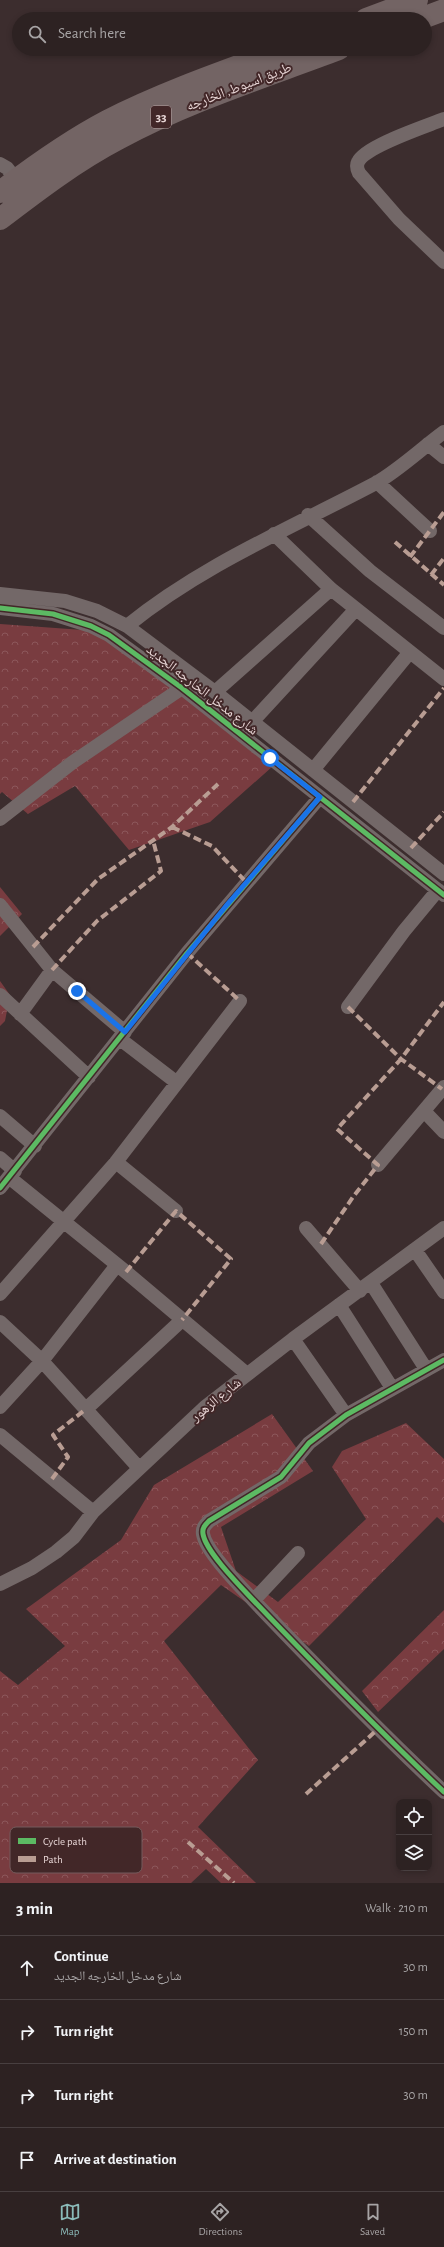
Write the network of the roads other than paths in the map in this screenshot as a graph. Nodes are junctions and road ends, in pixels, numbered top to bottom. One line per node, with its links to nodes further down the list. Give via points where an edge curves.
1 (417, 0): 3 (highway)
2 (444, 10): 4 (highway)
3 (385, 12)
4 (432, 14)
5 (267, 56): 9 (highway, طريق اسيوط, الخارجه / 33, via 155,99 106,122 60,149)
6 (321, 56): 10 (highway, طريق اسيوط, الخارجه / 33, via 164,116 117,139 72,166)
7 (444, 119): 12 (street, via 372,149 357,165 359,174 399,219)
8 (0, 164): 9 (street, via 7,168)
9 (8, 186): 10 (street)
10 (29, 197): 11 (highway, طريق اسيوط, الخارجه / 33)
11 (0, 219)
12 (444, 262)
13 (444, 432): 14 (street)
14 (428, 444): 15 (street); 16 (street)
15 (444, 457)
16 (377, 482): 17 (street); 18 (street)
17 (308, 516): 19 (street); 25 (street, via 375,576)
18 (430, 531)
19 (274, 534): 20 (street); 24 (street, via 168,594)
20 (331, 589): 23 (street); 29 (street)
21 (0, 594): 24 (street, شارع مدخل الخارجه الجديد, via 65,601 97,611)
22 (0, 608): 28 (street, شارع مدخل الخارجه الجديد, via 53,614 91,626 126,647)
23 (356, 609): 26 (street); 30 (street)
24 (127, 626): 29 (street, شارع مدخل الخارجه الجديد)
25 (444, 628)
26 (410, 652): 27 (street); 31 (street)
27 (444, 679)
28 (182, 688): 32 (street, شارع مدخل الخارجه الجديد); 33 (street, via 73,762)
29 (215, 692): 30 (street, شارع مدخل الخارجه الجديد)
30 (252, 722): 31 (street, شارع مدخل الخارجه الجديد)
31 (313, 770): 34 (street, شارع مدخل الخارجه الجديد)
32 (320, 797): 35 (street, شارع مدخل الخارجه الجديد); 42 (street, via 241,888)
33 (0, 819)
34 (444, 874)
35 (441, 893): 40 (street, via 404,931)
36 (0, 905): 37 (street)
37 (52, 970): 41 (street); 42 (street)
38 (0, 995): 41 (street)
39 (240, 1001): 44 (street)
40 (348, 1007)
41 (20, 1014): 43 (street)
42 (123, 1036): 43 (street); 44 (street)
43 (89, 1077): 49 (street)
44 (176, 1082): 51 (street)
45 (444, 1087): 46 (street)
46 (424, 1111): 48 (street); 52 (street)
47 (0, 1116): 49 (street)
48 (444, 1132)
49 (35, 1146): 53 (street)
50 (0, 1158): 53 (street)
51 (116, 1162): 54 (street); 55 (street)
52 (378, 1165)
53 (8, 1179): 55 (street)
54 (176, 1212)
55 (63, 1223): 59 (street); 62 (street)
56 (306, 1228): 60 (street)
57 (444, 1228): 58 (street, شارع الزهور)
58 (415, 1250): 60 (street, شارع الزهور); 61 (street)
59 (117, 1265): 64 (street); 67 (street)
60 (366, 1287): 63 (street, شارع الزهور); 68 (street)
61 (444, 1292)
62 (0, 1294)
63 (339, 1305): 66 (street, شارع الزهور); 70 (street)
64 (182, 1320): 69 (street); 72 (street)
65 (0, 1322): 67 (street)
66 (293, 1339): 69 (street, شارع الزهور); 73 (street)
67 (42, 1361): 71 (street); 72 (street)
68 (438, 1366): 70 (street)
69 (247, 1374): 75 (street, شارع الزهور, via 205,1407)
70 (392, 1388): 73 (street)
71 (0, 1407)
72 (86, 1409): 75 (street)
73 (346, 1415): 79 (street, via 310,1443 280,1477 203,1526 203,1535 216,1556)
74 (0, 1435): 76 (street)
75 (140, 1468): 76 (street, شارع الزهور)
76 (93, 1512): 78 (street, شارع الزهور, via 74,1537 56,1552)
77 (298, 1553): 79 (street)
78 (0, 1584)
79 (254, 1600): 80 (street, via 322,1674)
80 (444, 1792)

